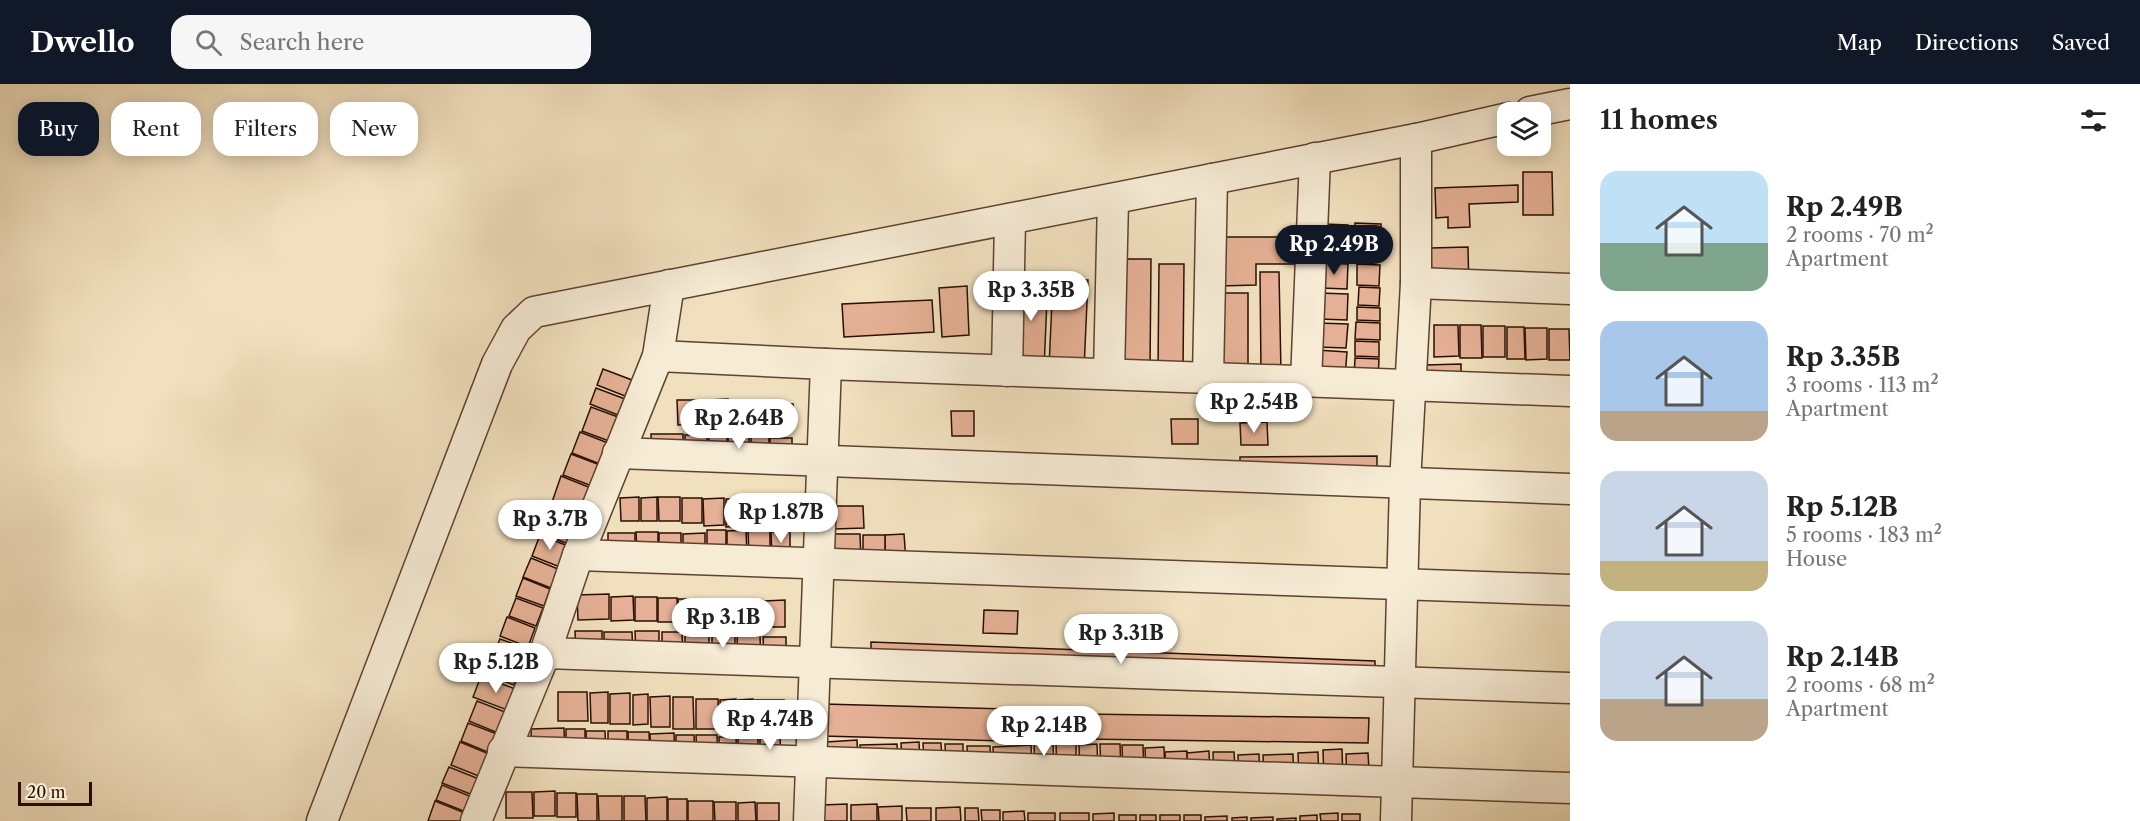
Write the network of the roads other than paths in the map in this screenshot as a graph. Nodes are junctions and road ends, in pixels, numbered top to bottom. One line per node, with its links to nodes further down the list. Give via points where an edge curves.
1 (1570, 104): 2 (street)
2 (1551, 108)
3 (1497, 120): 4 (street)
4 (1416, 139): 5 (street); 9 (street)
5 (1315, 158): 6 (street); 17 (street)
6 (1212, 179): 7 (street); 16 (street)
7 (1113, 199): 8 (street); 15 (street)
8 (1010, 219): 10 (street); 14 (street)
9 (1416, 283): 11 (street); 18 (street)
10 (669, 285): 12 (street); 36 (street, via 534,312 516,329 497,364)
11 (1570, 289)
12 (658, 356): 13 (street); 20 (street)
13 (826, 364): 14 (street); 21 (street)
14 (1007, 371): 15 (street)
15 (1109, 374): 16 (street)
16 (1208, 378): 17 (street)
17 (1306, 382): 18 (street)
18 (1411, 386): 19 (street); 22 (street)
19 (1570, 392)
20 (618, 453): 21 (street); 24 (street)
21 (822, 461): 22 (street); 25 (street)
22 (1405, 483): 23 (street); 26 (street)
23 (1570, 489)
24 (578, 555): 25 (street); 28 (street)
25 (819, 563): 26 (street); 29 (street)
26 (1402, 584): 27 (street); 30 (street)
27 (1570, 590)
28 (545, 653): 29 (street); 32 (street)
29 (815, 662): 30 (street); 33 (street)
30 (1400, 682): 31 (street); 34 (street)
31 (1570, 688)
32 (503, 751): 33 (street); 37 (street)
33 (812, 760): 34 (street); 38 (street)
34 (1397, 782): 35 (street); 39 (street)
35 (1570, 788)
36 (322, 821)
37 (476, 821)
38 (809, 821)
39 (1396, 821)

